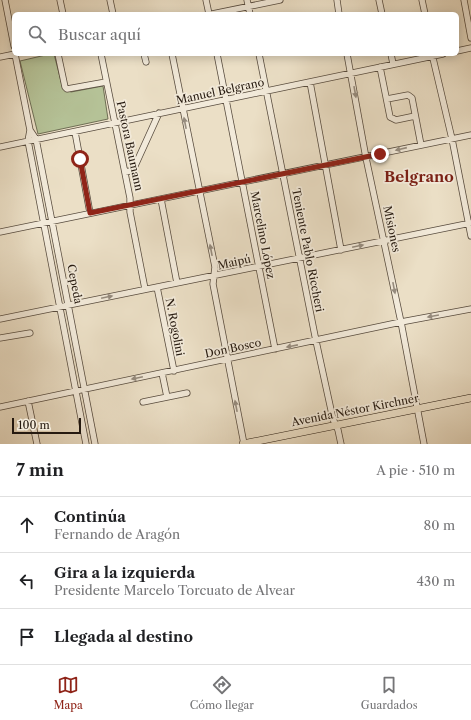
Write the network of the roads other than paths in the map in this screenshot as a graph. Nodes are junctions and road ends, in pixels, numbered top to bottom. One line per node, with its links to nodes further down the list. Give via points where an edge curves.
1 (5, 0): 20 (street)
2 (60, 0): 12 (street)
3 (110, 0): 13 (street)
4 (206, 0): 14 (street)
5 (247, 0): 11 (street)
6 (280, 0): 11 (street)
7 (336, 0): 17 (street)
8 (379, 0): 18 (street)
9 (422, 0): 19 (street)
10 (464, 0): 21 (street)
11 (248, 7): 15 (street); 16 (street)
12 (63, 12)
13 (113, 12)
14 (209, 12)
15 (221, 12)
16 (249, 12)
17 (339, 12)
18 (382, 12)
19 (424, 12)
20 (12, 36)
21 (471, 38)
22 (471, 48): 23 (street)
23 (459, 51)
24 (12, 55): 36 (street)
25 (15, 56): 50 (street, Cepeda)
26 (58, 56): 41 (street, via 67,89)
27 (101, 56): 41 (street, Pastora Baumann)
28 (144, 56): 37 (street)
29 (172, 56): 46 (street)
30 (217, 56): 45 (street, Marcelino López)
31 (259, 56): 43 (street, Teniente Pablo Riccheri)
32 (347, 56): 40 (street, Misiones)
33 (391, 56): 38 (street)
34 (429, 56): 38 (street, Manuel Belgrano)
35 (433, 56): 53 (street)
36 (0, 57)
37 (146, 62)
38 (393, 64): 39 (street, Manuel Belgrano)
39 (380, 67): 40 (street, Manuel Belgrano); 44 (street)
40 (351, 72): 42 (street, Manuel Belgrano); 58 (street, Misiones, one-way to 58)
41 (106, 82): 49 (street, Pastora Baumann)
42 (310, 82): 43 (street, Manuel Belgrano); 59 (street)
43 (266, 91): 45 (street, Manuel Belgrano); 61 (street, Teniente Pablo Riccheri)
44 (387, 99): 48 (street, via 390,117 393,119); 48 (street, via 410,96)
45 (226, 100): 46 (street, Manuel Belgrano); 62 (street, Marcelino López)
46 (182, 109): 47 (street, Manuel Belgrano); 63 (street, one-way to 46)
47 (159, 113): 49 (street, Manuel Belgrano); 60 (street, via 134,168)
48 (415, 116): 56 (street)
49 (115, 124): 51 (street, Manuel Belgrano); 60 (street, Pastora Baumann)
50 (30, 130): 54 (street, Cepeda); 55 (street, Cepeda)
51 (75, 132): 54 (street, Manuel Belgrano); 66 (street)
52 (471, 135): 53 (street)
53 (452, 138): 56 (street); 69 (street)
54 (36, 140): 55 (street, Manuel Belgrano); 67 (street, Cepeda)
55 (28, 141): 57 (street, Manuel Belgrano); 68 (street, Cepeda)
56 (421, 144): 58 (street, one-way to 58)
57 (0, 147)
58 (366, 158): 59 (street); 72 (street, Misiones)
59 (326, 165): 61 (street); 73 (street)
60 (125, 172): 65 (street, Pastora Baumann)
61 (283, 174): 62 (street); 74 (street, Teniente Pablo Riccheri)
62 (242, 183): 63 (street); 75 (street, Marcelino López)
63 (199, 192): 64 (street); 76 (street, one-way to 63, via 215,267)
64 (161, 200): 65 (street); 77 (street)
65 (130, 205): 66 (street); 79 (street, Pastora Baumann)
66 (90, 213): 67 (street)
67 (52, 221): 68 (street); 80 (street, Cepeda)
68 (44, 223): 70 (street); 81 (street, Cepeda)
69 (470, 223): 71 (street); 72 (street, Maipú)
70 (0, 232)
71 (471, 236)
72 (384, 241): 73 (street, Maipú, one-way to 72); 84 (street, Misiones, one-way to 84)
73 (341, 250): 74 (street, Maipú)
74 (299, 258): 75 (street, Maipú); 87 (street, Teniente Pablo Riccheri)
75 (259, 266): 76 (street, Maipú); 88 (street, Marcelino López)
76 (214, 276): 77 (street, Maipú); 89 (street, via 213,284)
77 (177, 283): 78 (street, Maipú)
78 (157, 287): 79 (street, Maipú); 90 (street, N. Rogolini)
79 (145, 289): 80 (street, Maipú, one-way to 79)
80 (69, 305): 81 (street, Maipú); 92 (street, Cepeda)
81 (60, 307): 83 (street, Maipú); 93 (street, Cepeda)
82 (471, 309): 84 (street, Don Bosco, one-way to 84)
83 (0, 319)
84 (401, 322): 87 (street, Don Bosco); 100 (street, Misiones)
85 (30, 333): 86 (street)
86 (0, 338)
87 (316, 341): 88 (street, Don Bosco, one-way to 88); 101 (street, Teniente Pablo Riccheri)
88 (275, 349): 89 (street, Don Bosco)
89 (227, 359): 90 (street, Don Bosco); 105 (street, one-way to 89)
90 (174, 371): 91 (street, Don Bosco)
91 (162, 373): 92 (street, Don Bosco, one-way to 92); 95 (street)
92 (85, 389): 93 (street, Don Bosco); 104 (street, Cepeda)
93 (76, 391): 97 (street, Don Bosco); 103 (street, Cepeda)
94 (187, 393): 95 (street)
95 (167, 397): 98 (street)
96 (471, 398): 100 (main road, Avenida Néstor Kirchner)
97 (28, 401): 99 (street, Don Bosco); 102 (street)
98 (144, 402)
99 (0, 407)
100 (417, 409): 101 (main road, Avenida Néstor Kirchner); 107 (street, Misiones)
101 (336, 425): 105 (main road, Avenida Néstor Kirchner); 106 (street, Teniente Pablo Riccheri)
102 (37, 444)
103 (86, 444)
104 (95, 444)
105 (243, 444)
106 (341, 444)
107 (424, 444)

